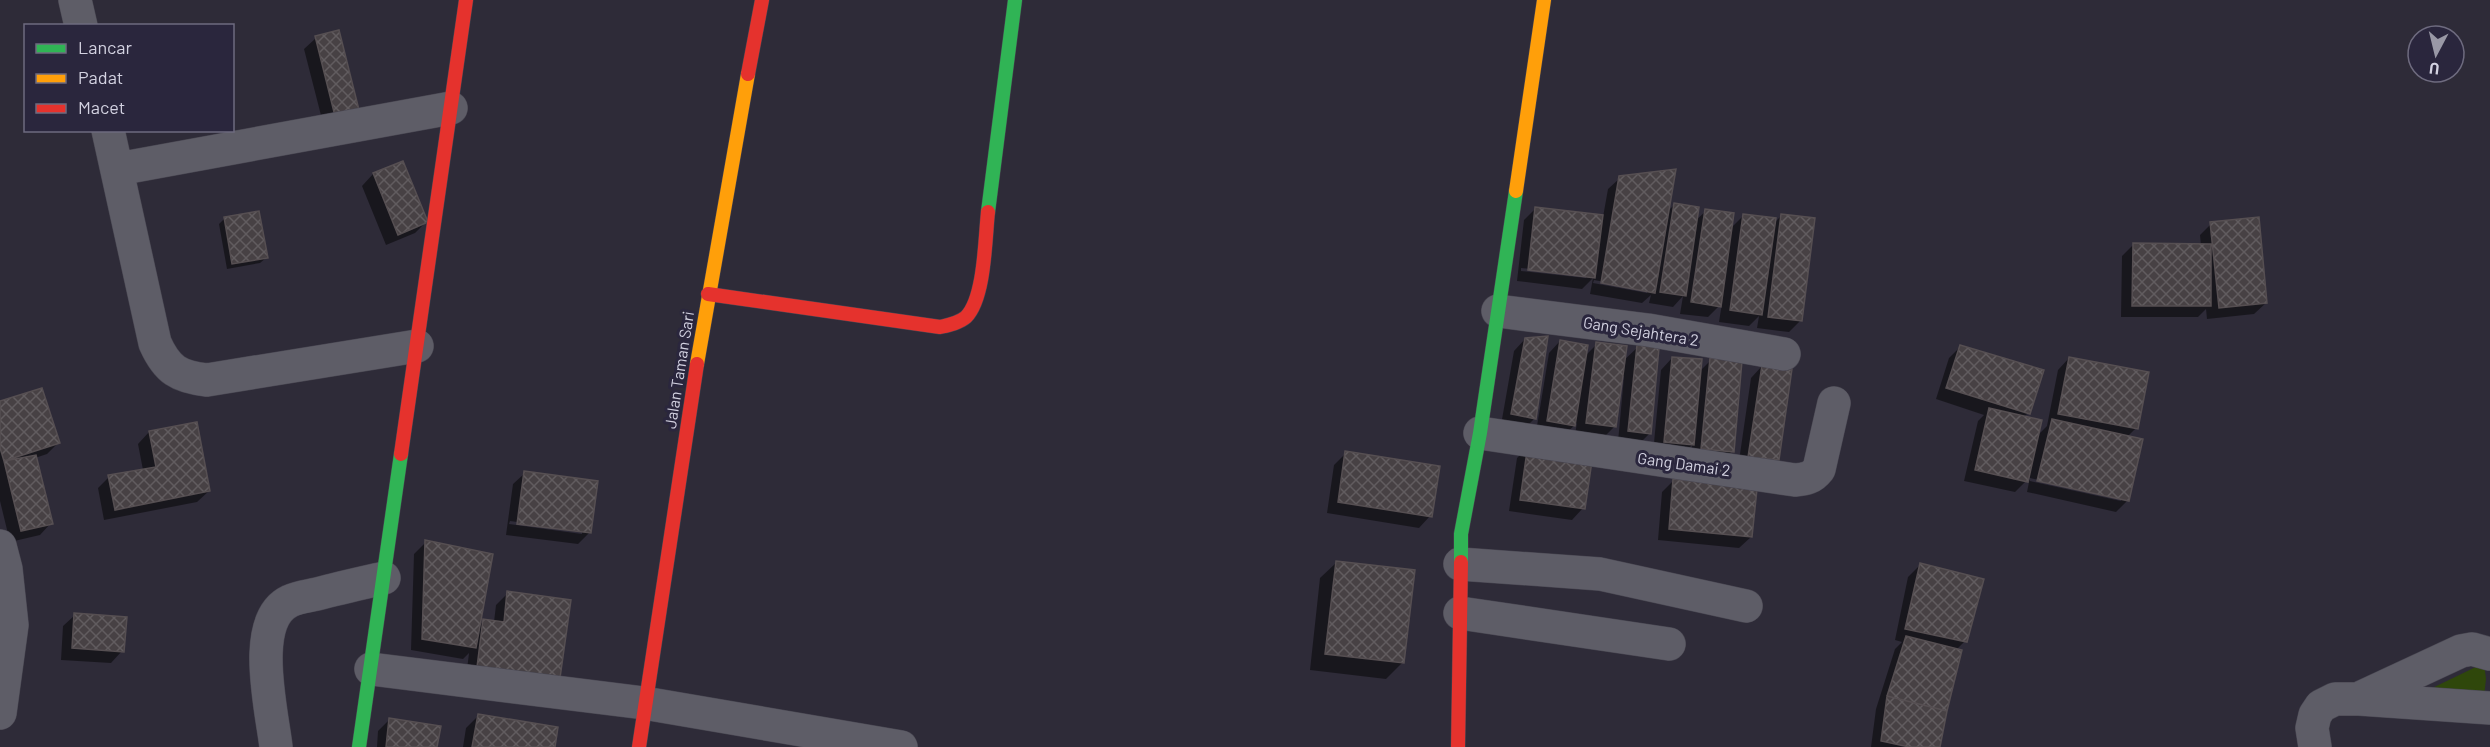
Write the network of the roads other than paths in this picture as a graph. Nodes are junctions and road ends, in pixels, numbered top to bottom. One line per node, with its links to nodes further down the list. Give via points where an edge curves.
1 (75, 0): 6 (street)
2 (466, 0): 7 (street)
3 (762, 0): 10 (street, Jalan Taman Sari)
4 (1016, 0): 10 (street, via 978,294 972,312 957,324 940,327)
5 (1544, 0): 11 (street)
6 (81, 24)
7 (451, 108): 9 (street); 12 (street)
8 (109, 132): 9 (street)
9 (118, 169): 12 (street, via 155,343 162,359 174,370 188,378 207,381)
10 (708, 294): 25 (street, Jalan Taman Sari)
11 (1498, 311): 13 (street, Gang Sejahtera 2, via 1648,330); 15 (street)
12 (417, 346): 18 (street)
13 (1784, 354)
14 (1834, 404): 15 (street, Gang Damai 2, via 1819,469 1814,476 1795,480)
15 (1480, 433): 17 (street, via 1461,534)
16 (0, 546): 27 (street, via 12,625)
17 (1460, 564): 19 (street, via 1600,574); 20 (street)
18 (384, 578): 23 (street); 28 (street, via 291,600 278,609 270,623 267,644)
19 (1746, 606)
20 (1460, 613): 21 (street); 32 (street)
21 (1669, 644)
22 (2490, 654): 24 (street, via 2461,651)
23 (371, 669): 25 (street); 29 (street)
24 (2359, 699): 26 (street); 33 (street, via 2335,699 2321,706 2312,728)
25 (644, 703): 30 (street, Jalan Taman Sari); 31 (street)
26 (2490, 708)
27 (0, 713)
28 (276, 747)
29 (359, 747)
30 (639, 747)
31 (901, 747)
32 (1458, 747)
33 (2315, 747)

